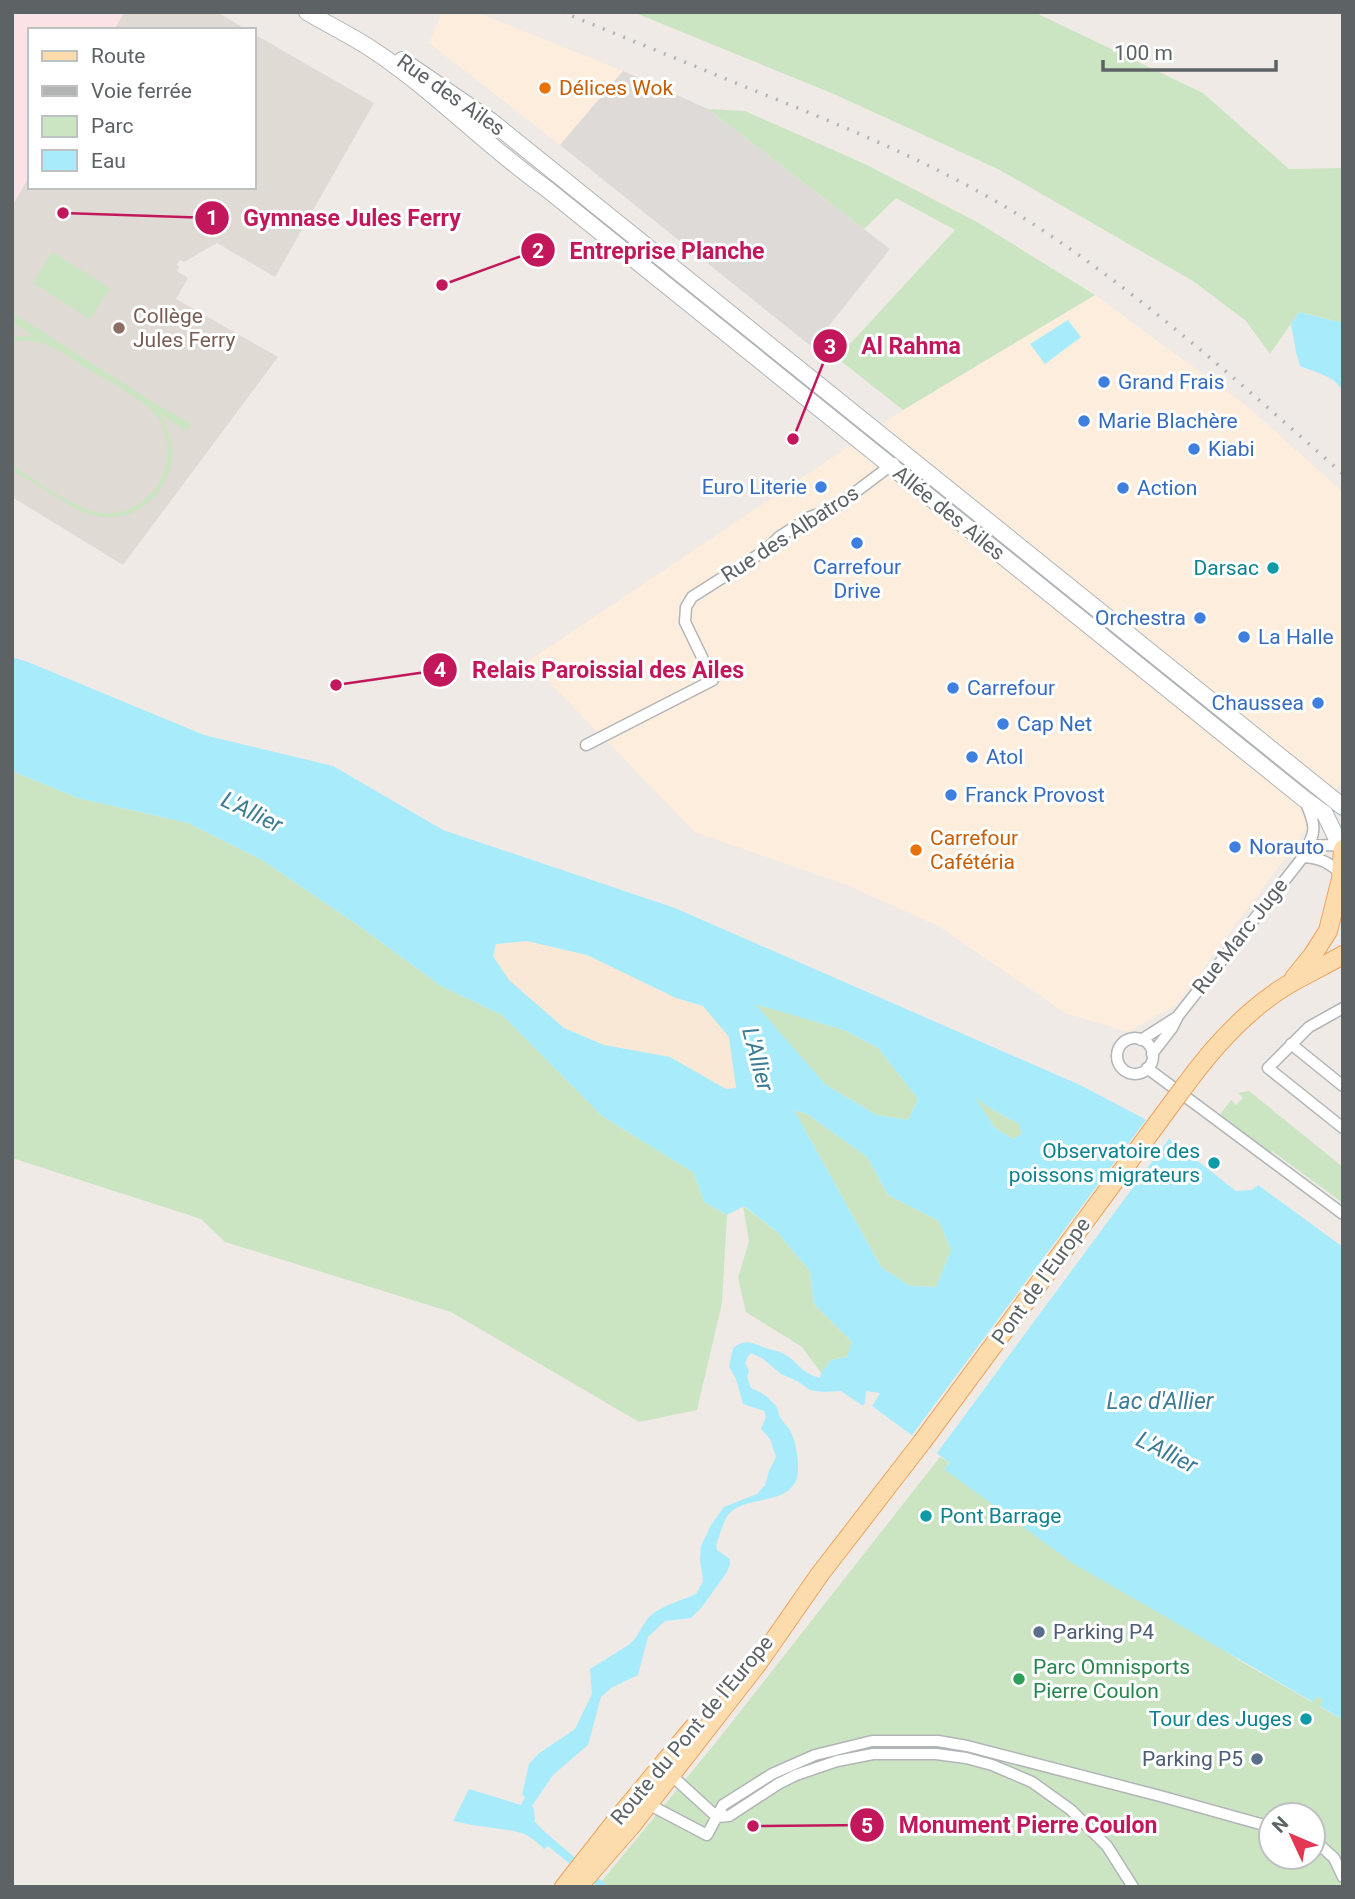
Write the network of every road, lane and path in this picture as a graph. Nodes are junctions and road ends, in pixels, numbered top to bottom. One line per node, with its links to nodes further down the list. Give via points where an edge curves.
1 (307, 12): 4 (main road, Rue des Ailes, via 373,50)
2 (323, 12): 3 (main road, Rue des Ailes, via 437,82)
3 (572, 187): 5 (main road, Allée des Ailes)
4 (547, 189): 6 (main road, Allée des Ailes)
5 (905, 454): 6 (street, Rue des Albatros); 9 (main road, Allée des Ailes)
6 (891, 466): 7 (street, Rue des Albatros, via 833,509 810,517 692,597 685,622 713,680); 8 (main road, Allée des Ailes)
7 (586, 745)
8 (1303, 798): 10 (street, via 1315,828); 11 (main road, Allée des Ailes, via 1325,814)
9 (1343, 807)
10 (1308, 846): 11 (street); 12 (street, Rue Marc Juge)
11 (1343, 847): 13 (main road)
12 (1303, 857): 13 (street, Rue Marc Juge, via 1329,863); 18 (street, Rue Marc Juge)
13 (1342, 876): 16 (main road, via 1328,931)
14 (1343, 956): 16 (main road)
15 (1343, 962): 16 (main road)
16 (1287, 985): 26 (main road, Pont de l'Europe, bridge, via 1206,1056)
17 (1343, 1008): 20 (street, via 1309,1027)
18 (1178, 1016): 19 (street, Rue Marc Juge); 21 (street, Rue Marc Juge)
19 (1141, 1040): 21 (street); 22 (street, via 1131,1038 1122,1043 1118,1063 1126,1072 1137,1074)
20 (1291, 1044): 23 (street); 24 (street, via 1268,1068)
21 (1152, 1054): 22 (street)
22 (1147, 1068): 25 (street)
23 (1343, 1086)
24 (1343, 1128)
25 (1343, 1214)
26 (922, 1442): 27 (main road, Route du Pont de l'Europe)
27 (820, 1574): 28 (main road, Route du Pont de l'Europe, via 758,1663); 28 (main road, Route du Pont de l'Europe, via 672,1754)
28 (658, 1780): 29 (main road, Route du Pont de l'Europe); 30 (street); 34 (main road, Route du Pont de l'Europe)
29 (648, 1804): 30 (street, via 707,1835); 35 (main road, Route du Pont de l'Europe)
30 (717, 1817): 31 (street, via 723,1805 748,1789 815,1755 872,1741 938,1741); 36 (street, via 729,1816 796,1775 837,1761 873,1754 966,1758 1032,1782 1071,1810 1107,1846)
31 (1257, 1823)
32 (1327, 1852): 33 (street)
33 (1343, 1877)
34 (564, 1887)
35 (578, 1887)
36 (1133, 1887)

